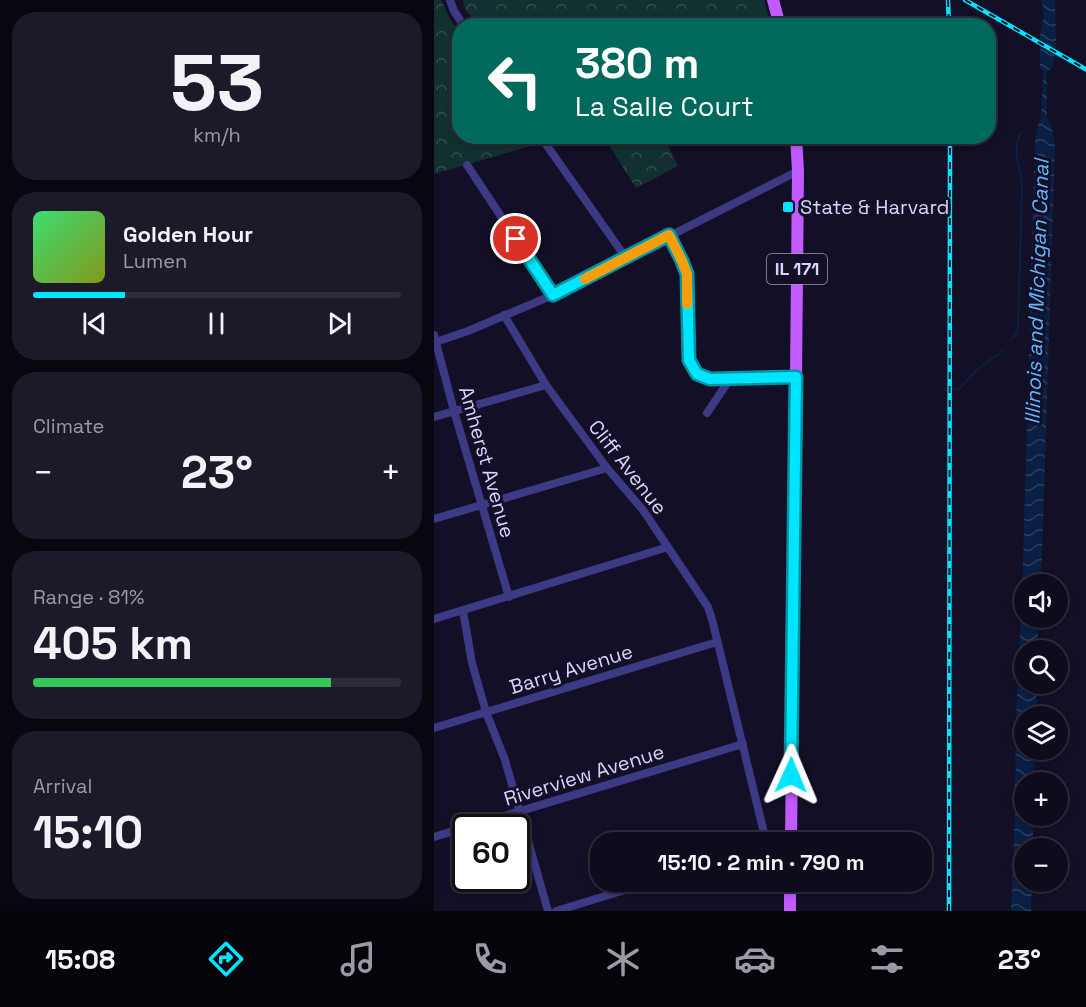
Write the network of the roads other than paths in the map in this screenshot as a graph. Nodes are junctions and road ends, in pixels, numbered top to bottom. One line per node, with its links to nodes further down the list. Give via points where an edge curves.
1 (450, 0): 3 (street)
2 (773, 0): 4 (main road)
3 (459, 18)
4 (778, 18)
5 (546, 144): 10 (street)
6 (797, 144): 8 (main road, IL 171)
7 (467, 165): 11 (street)
8 (798, 171): 9 (street); 14 (main road, IL 171)
9 (669, 235): 10 (street); 15 (street, via 687,274 689,360 697,374)
10 (626, 258): 11 (street)
11 (553, 295): 12 (street)
12 (504, 315): 13 (street, via 468,331); 16 (street, Cliff Avenue)
13 (435, 339): 17 (street, Amherst Avenue)
14 (796, 377): 15 (street); 33 (main road, IL 171)
15 (730, 379): 18 (street)
16 (546, 385): 17 (street); 20 (street, Cliff Avenue)
17 (454, 411): 19 (street); 21 (street, Amherst Avenue)
18 (707, 413)
19 (434, 417)
20 (607, 468): 21 (street); 23 (street, Cliff Avenue)
21 (482, 505): 22 (street); 24 (street, Amherst Avenue)
22 (434, 519)
23 (668, 547): 24 (street); 27 (street, Cliff Avenue, via 708,607)
24 (509, 597): 25 (street)
25 (463, 610): 26 (street); 28 (street)
26 (434, 619)
27 (717, 642): 28 (street, Barry Avenue); 30 (street, Cliff Avenue)
28 (486, 712): 29 (street, Barry Avenue); 31 (street)
29 (434, 728)
30 (743, 744): 31 (street, Riverview Avenue); 32 (street, Cliff Avenue)
31 (520, 812): 34 (street, Riverview Avenue); 37 (street)
32 (764, 832)
33 (791, 832)
34 (434, 837)
35 (619, 892): 38 (street)
36 (790, 892): 39 (main road)
37 (548, 911)
38 (557, 911)
39 (790, 911)

